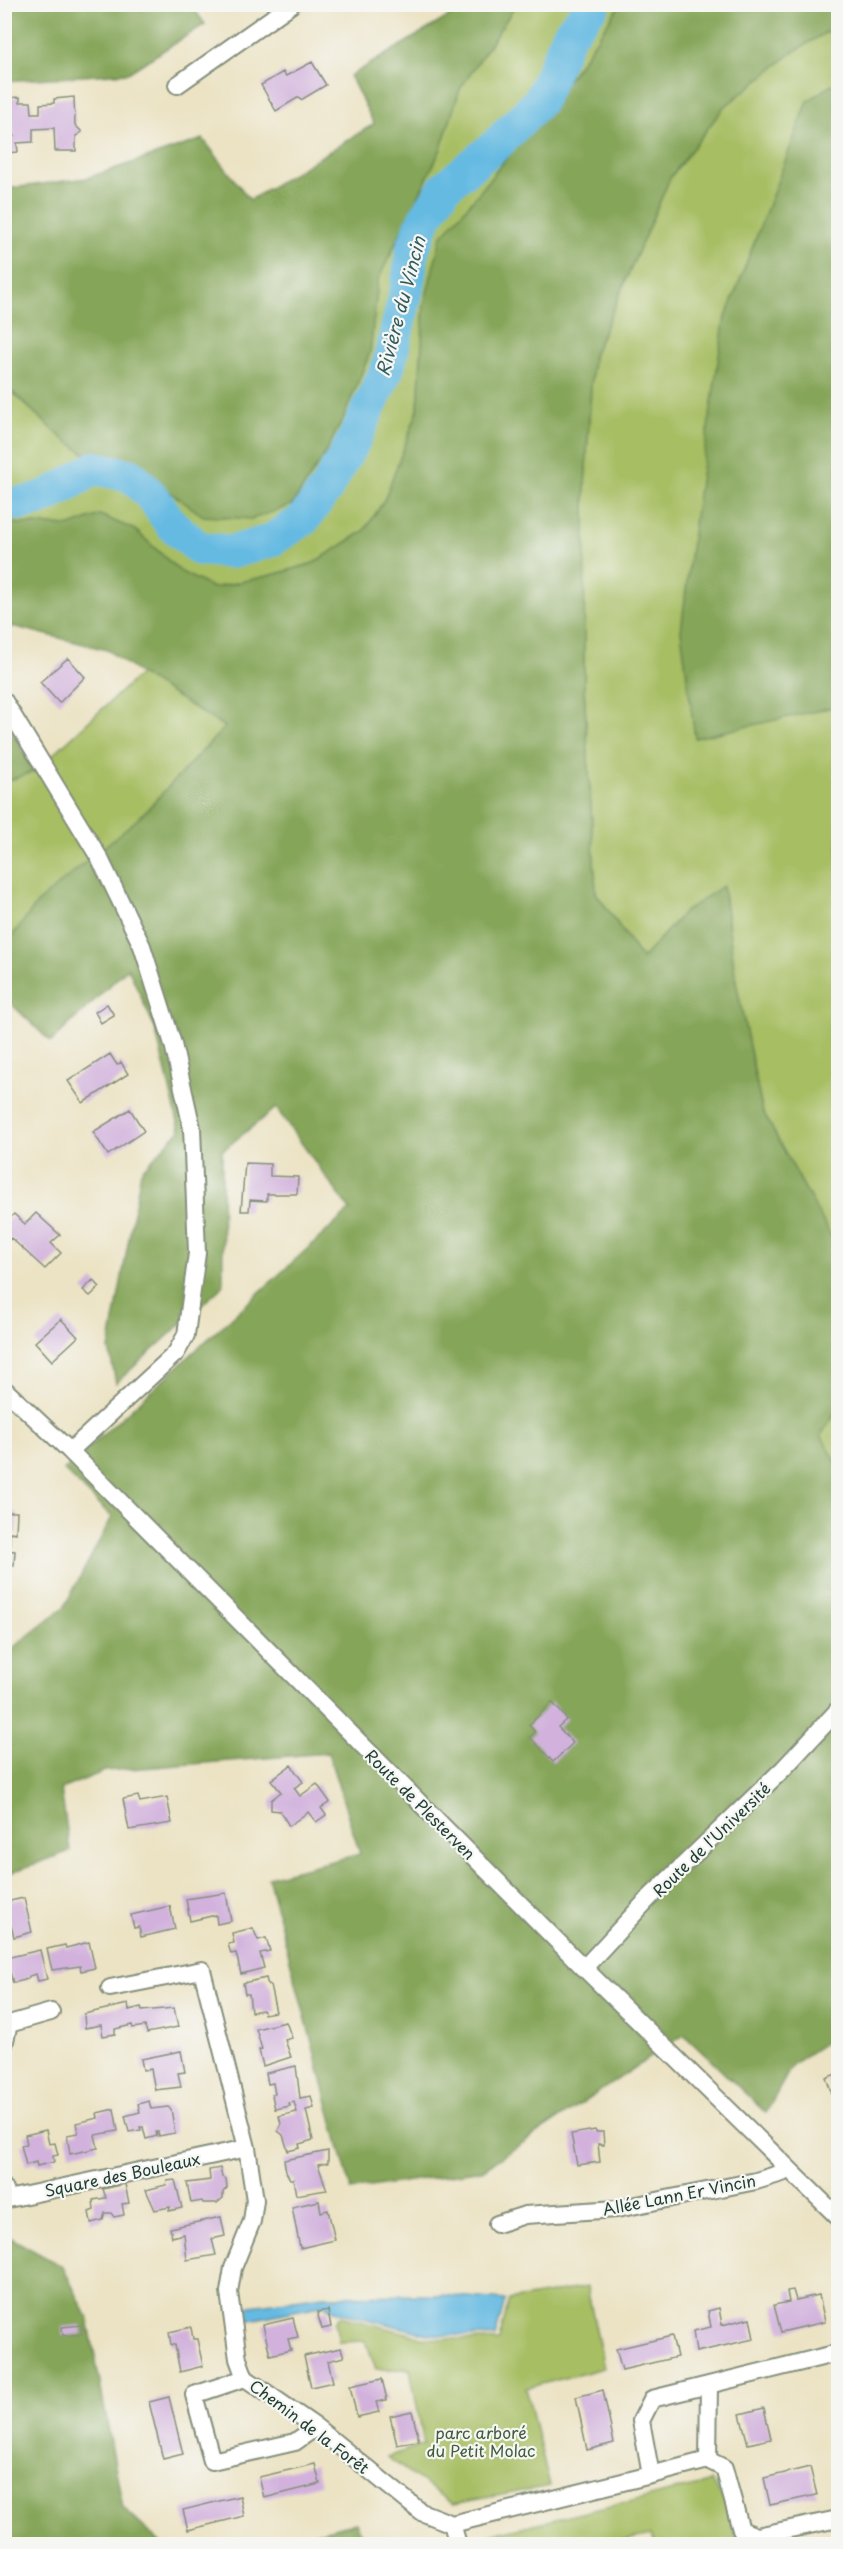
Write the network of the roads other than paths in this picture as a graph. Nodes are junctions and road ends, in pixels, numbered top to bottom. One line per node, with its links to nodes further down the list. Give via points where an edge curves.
1 (292, 4): 2 (street)
2 (177, 85)
3 (4, 701): 5 (street, via 100,859 142,946 173,1044 192,1128 197,1253 186,1335 176,1353)
4 (4, 1389): 5 (street, Route de Plesterven)
5 (69, 1451): 7 (street, Route de Plesterven)
6 (838, 1710): 7 (street, Route de l'Université)
7 (584, 1968): 12 (street, Route de Plesterven)
8 (110, 1988): 11 (street, Chemin de la Forêt, via 202,1970)
9 (51, 2012): 10 (street, via 9,2024)
10 (4, 2045)
11 (247, 2148): 13 (street, Square des Bouleaux, via 8,2199); 17 (street, Chemin de la Forêt, via 255,2200 229,2292 237,2359)
12 (788, 2168): 14 (street, Route de Plesterven); 15 (street, Allée Lann Er Vincin, via 756,2181 617,2209 525,2215)
13 (4, 2188)
14 (838, 2217)
15 (497, 2224)
16 (838, 2354): 18 (street)
17 (245, 2378): 19 (street, Chemin de la Forêt); 19 (street, via 194,2395 212,2461 296,2442)
18 (709, 2385): 20 (street); 21 (street, via 652,2399 641,2421)
19 (316, 2427): 23 (street, Chemin de la Forêt, via 421,2512)
20 (708, 2460): 21 (street); 22 (street, via 724,2468 741,2530 757,2536)
21 (651, 2475): 23 (street)
22 (838, 2519)
23 (452, 2524): 24 (street)
24 (458, 2544)

